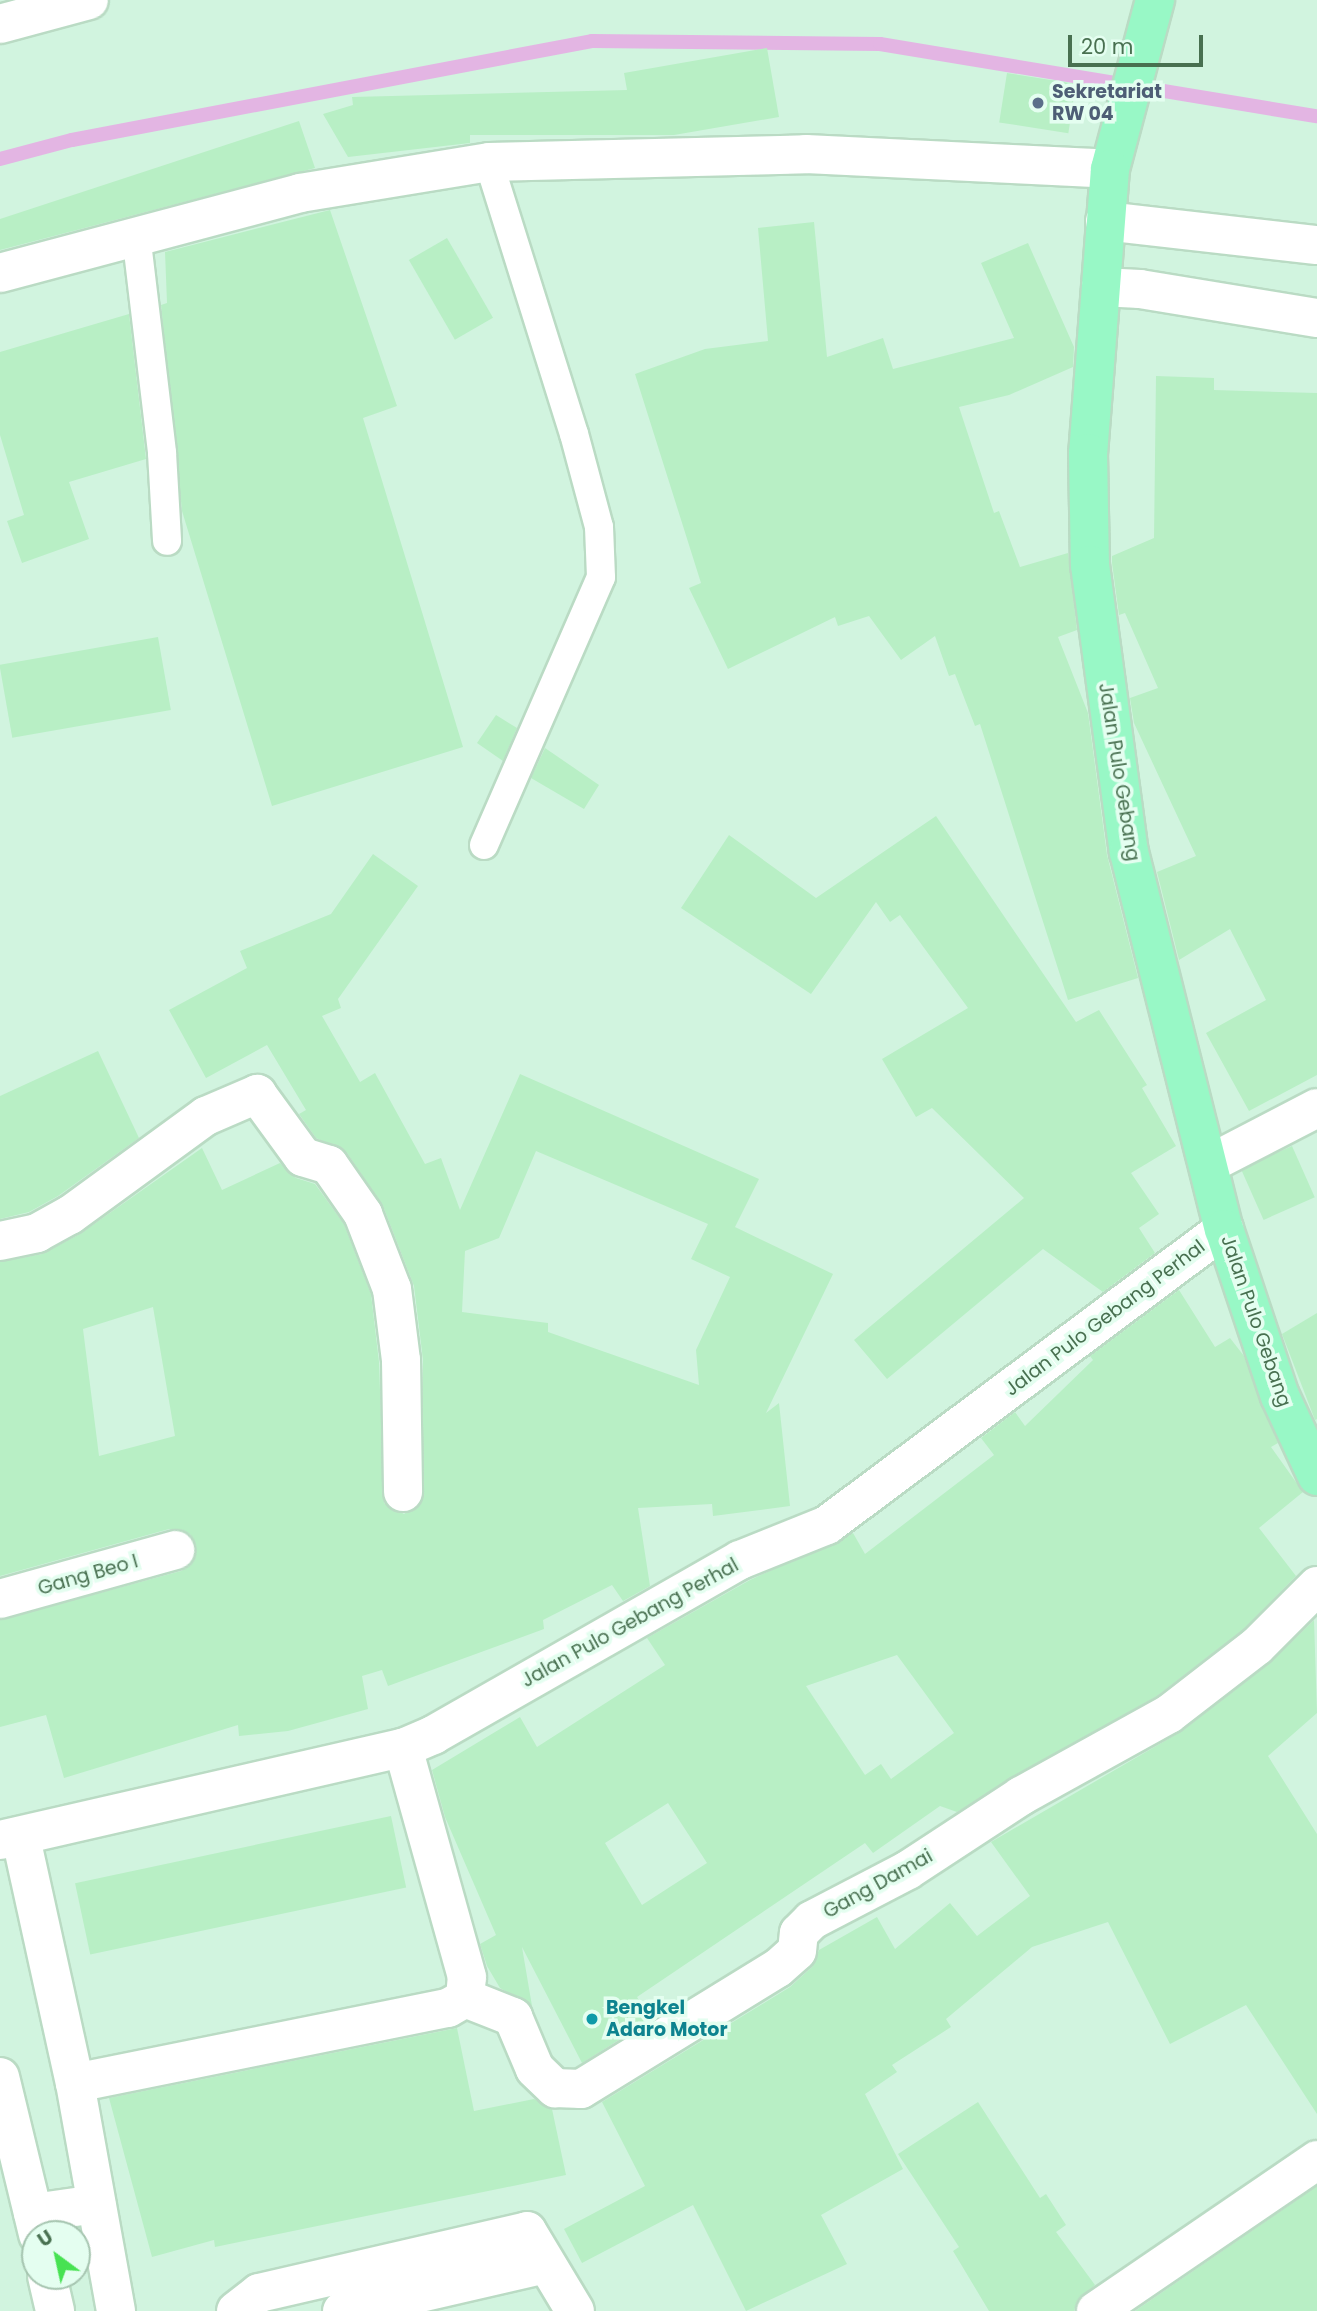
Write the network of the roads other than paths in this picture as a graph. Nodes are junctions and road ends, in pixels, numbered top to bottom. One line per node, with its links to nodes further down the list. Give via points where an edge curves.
1 (89, 0): 3 (street)
2 (1154, 3): 5 (main road, Jalan Pulo Gebang, via 1118,125)
3 (0, 24)
4 (489, 162): 5 (street, via 793,154); 7 (street, via 339,185); 13 (lane, via 574,434 598,527 601,577)
5 (1110, 169): 6 (main road, Jalan Pulo Gebang)
6 (1105, 220): 8 (street); 10 (main road, Jalan Pulo Gebang)
7 (135, 234): 9 (street); 12 (lane, via 162,453)
8 (1317, 245)
9 (0, 273)
10 (1101, 287): 11 (street, via 1140,289); 15 (main road, Jalan Pulo Gebang, via 1086,512 1104,679 1129,852)
11 (1317, 318)
12 (167, 541)
13 (484, 845)
14 (1317, 1108): 15 (street)
15 (1211, 1163): 16 (main road, Jalan Pulo Gebang)
16 (1224, 1229): 18 (main road, Jalan Pulo Gebang, via 1280,1396); 23 (street, Jalan Pulo Gebang Perhal, via 827,1525 740,1560)
17 (0, 1241): 19 (street, via 37,1233 70,1215 206,1116 257,1094 303,1157 330,1165 363,1214 392,1289 401,1360)
18 (1317, 1476)
19 (403, 1492)
20 (175, 1550): 22 (street, Gang Beo I)
21 (1317, 1586): 25 (street, Gang Damai, via 1256,1646 1168,1714 1021,1796 908,1870 812,1920 799,1933 797,1951 778,1968 581,2089 555,2088 535,2069 513,2017)
22 (0, 1599)
23 (403, 1748): 24 (street, Jalan Pulo Gebang Perhal); 25 (street, via 467,1977)
24 (10, 1839): 27 (street)
25 (465, 1998): 27 (street, via 448,2008)
26 (0, 2077): 30 (street)
27 (75, 2083): 29 (street)
28 (1317, 2160): 40 (street)
29 (96, 2204): 31 (street); 36 (street)
30 (34, 2220)
31 (47, 2220)
32 (545, 2264): 34 (street); 37 (street, via 527,2231 259,2293); 39 (street)
33 (50, 2290): 35 (street)
34 (397, 2304): 38 (street)
35 (55, 2311)
36 (116, 2311)
37 (236, 2311)
38 (342, 2311)
39 (575, 2311)
40 (1096, 2311)

